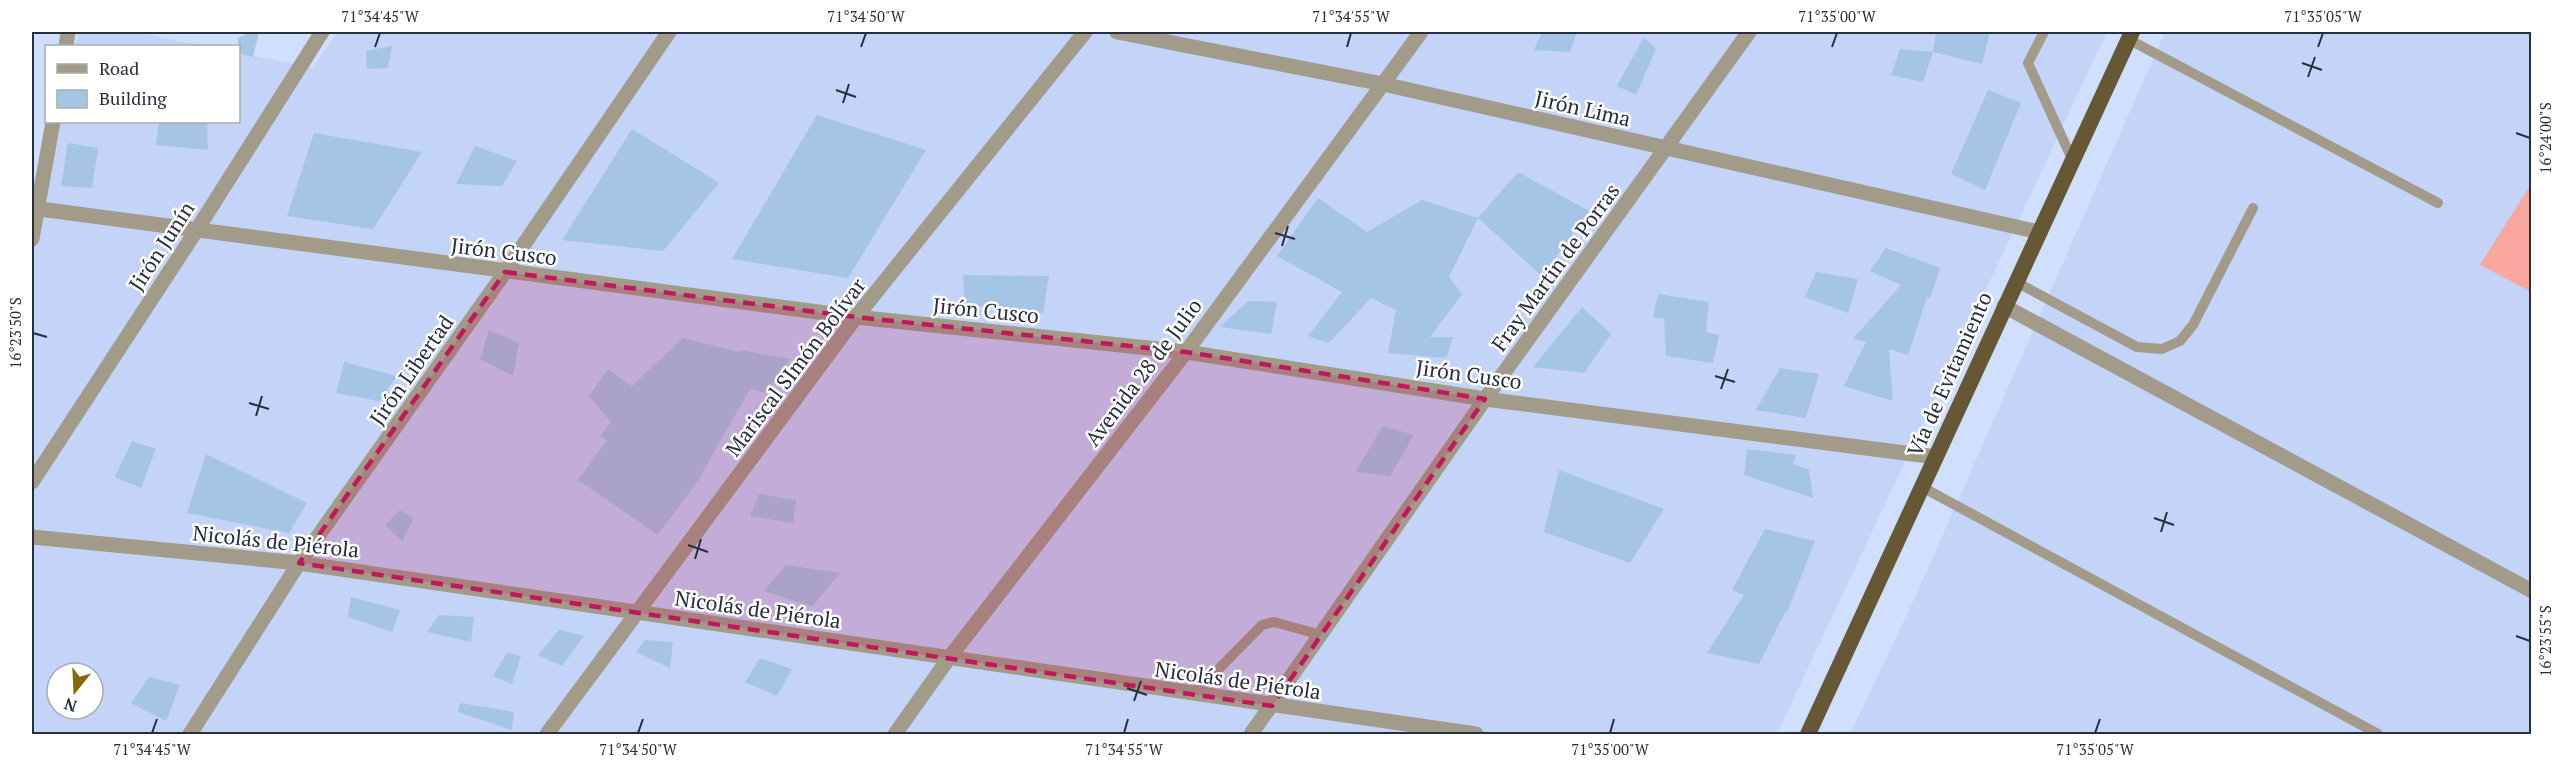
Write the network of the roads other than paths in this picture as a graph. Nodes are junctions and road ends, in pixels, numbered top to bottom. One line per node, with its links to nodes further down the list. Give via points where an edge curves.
1 (322, 32): 16 (street, Jirón Junín)
2 (669, 32): 19 (street, Jirón Libertad)
3 (1085, 32): 22 (street, Mariscal SImón Bolívar)
4 (1117, 32): 9 (street, Jirón Lima)
5 (1421, 32): 9 (street, Avenida 28 de Julio)
6 (1749, 32): 11 (street, Fray Martin de Porras)
7 (2044, 32): 12 (lane, via 2028,63)
8 (2130, 35): 12 (highway, Vía de Evitamiento); 13 (lane)
9 (1383, 84): 11 (street, Jirón Lima); 23 (street, Avenida 28 de Julio)
10 (53, 123): 15 (street)
11 (1667, 148): 17 (street, Jirón Lima); 24 (street, Fray Martin de Porras)
12 (2072, 159): 17 (highway, Vía de Evitamiento)
13 (2438, 203)
14 (2253, 207): 20 (lane, via 2193,325 2180,340 2162,349 2137,347)
15 (34, 209): 16 (street, Jirón Cusco); 18 (street)
16 (196, 231): 19 (street, Jirón Cusco); 26 (street, Jirón Junín)
17 (2039, 232): 20 (highway, Vía de Evitamiento)
18 (32, 240)
19 (506, 272): 22 (street, Jirón Cusco); 29 (street, Jirón Libertad)
20 (2016, 282): 21 (highway, Vía de Evitamiento)
21 (2004, 306): 25 (highway, Vía de Evitamiento); 30 (street)
22 (856, 318): 23 (street, Jirón Cusco); 31 (street, Mariscal SImón Bolívar)
23 (1186, 352): 24 (street, Jirón Cusco); 33 (street, Avenida 28 de Julio)
24 (1485, 399): 25 (street, Jirón Cusco); 32 (street, Fray Martin de Porras)
25 (1936, 457): 27 (highway, Vía de Evitamiento)
26 (32, 482)
27 (1922, 487): 41 (highway, Vía de Evitamiento); 42 (lane)
28 (32, 537): 29 (street, Nicolás de Piérola)
29 (299, 562): 31 (street, Nicolás de Piérola); 36 (street, Jirón Libertad)
30 (2532, 591)
31 (639, 613): 33 (street, Nicolás de Piérola); 37 (street, Mariscal SImón Bolívar)
32 (1321, 635): 34 (lane, via 1274,622 1262,625); 35 (street, Fray Martin de Porras)
33 (949, 658): 34 (street, Nicolás de Piérola); 38 (street, Avenida 28 de Julio)
34 (1193, 695): 35 (street, Nicolás de Piérola)
35 (1272, 706): 39 (street, Fray Martin de Porras); 40 (street, Nicolás de Piérola)
36 (190, 735)
37 (547, 735)
38 (895, 735)
39 (1251, 735)
40 (1476, 735)
41 (1808, 735)
42 (2378, 735)

